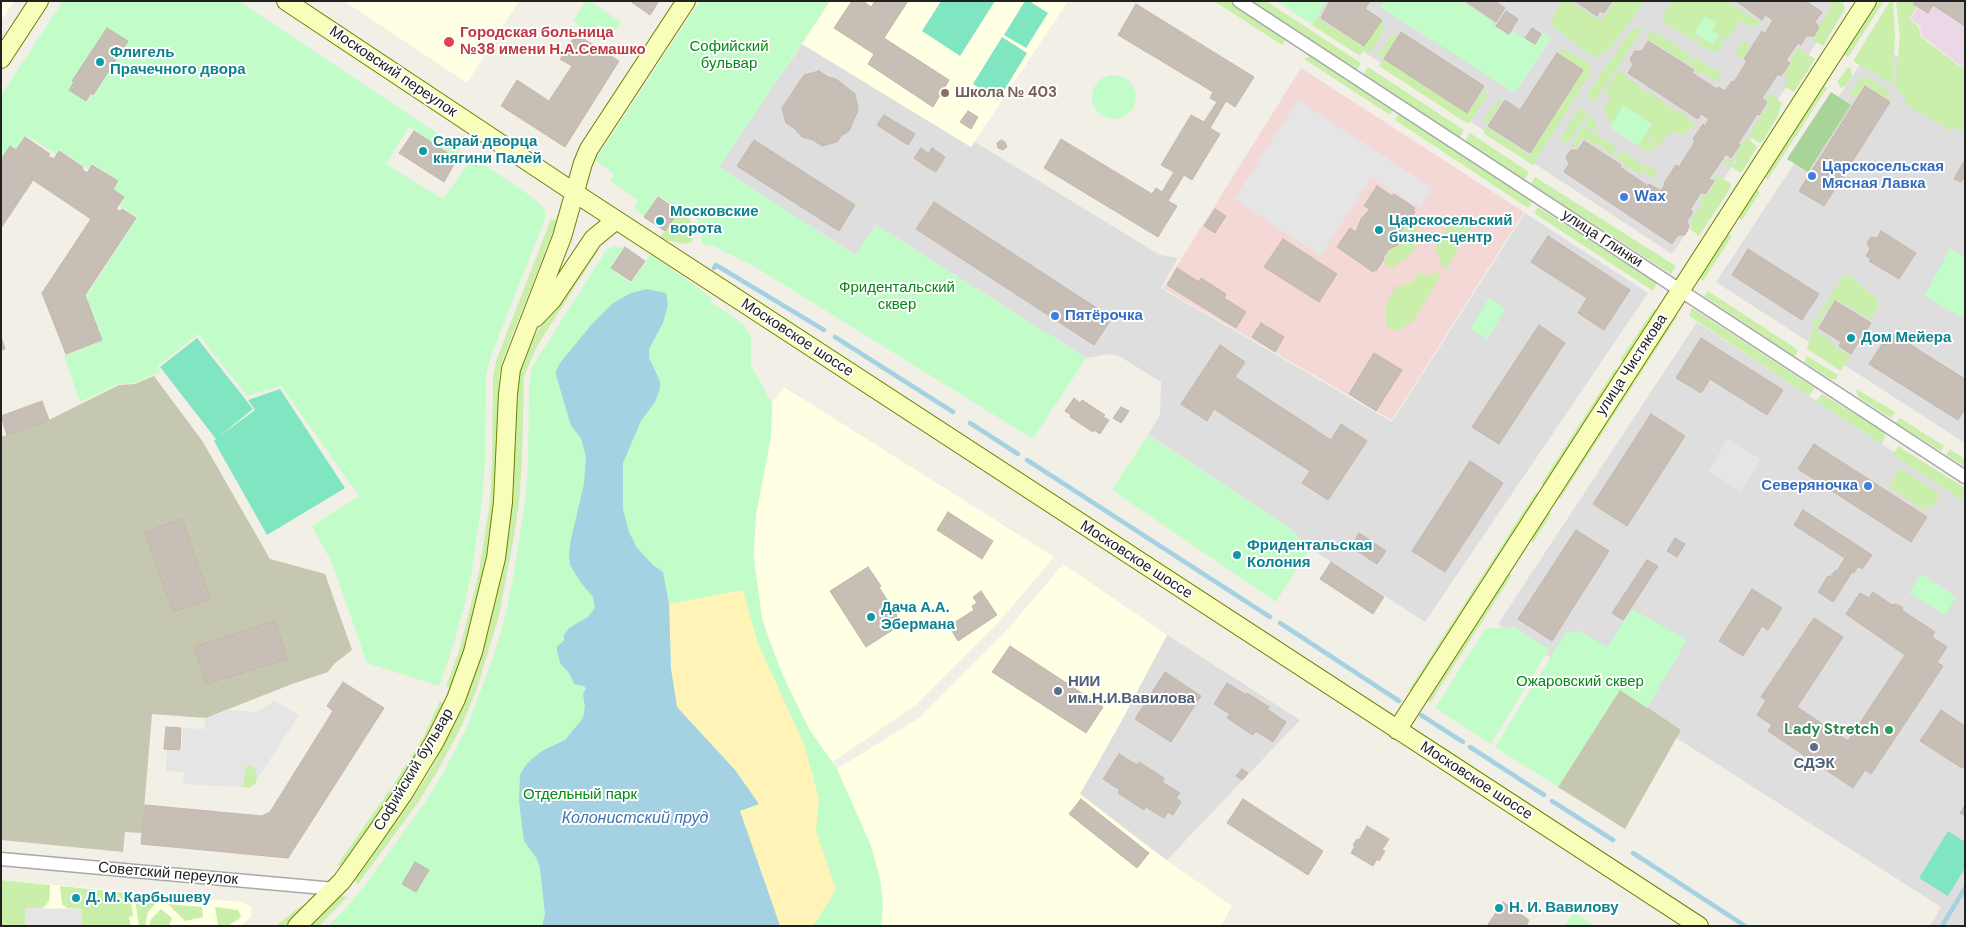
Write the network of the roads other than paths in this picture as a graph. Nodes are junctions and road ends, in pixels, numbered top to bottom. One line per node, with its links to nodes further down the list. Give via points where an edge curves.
1 (39, 1): 6 (main road)
2 (286, 1): 7 (main road, Московский переулок)
3 (686, 1): 7 (main road, Софийский бульвар, via 589,150)
4 (1239, 1): 9 (street, улица Глинки)
5 (1867, 1): 9 (main road, улица Чистякова)
6 (1, 60)
7 (574, 193): 8 (main road, Московское шоссе); 10 (main road, Софийский бульвар, via 562,237)
8 (616, 220): 10 (main road, Софийский бульвар, via 592,239 552,300); 12 (main road, Московское шоссе)
9 (1680, 290): 11 (street, улица Глинки); 12 (main road, улица Чистякова)
10 (528, 326): 14 (main road, Софийский бульвар, via 511,369 504,502 496,558 473,652 456,700 435,741 403,794)
11 (1965, 477)
12 (1397, 730): 16 (main road, Московское шоссе)
13 (1, 859): 14 (street, Советский переулок)
14 (335, 888): 15 (main road, Софийский бульвар)
15 (297, 926)
16 (1699, 926)

